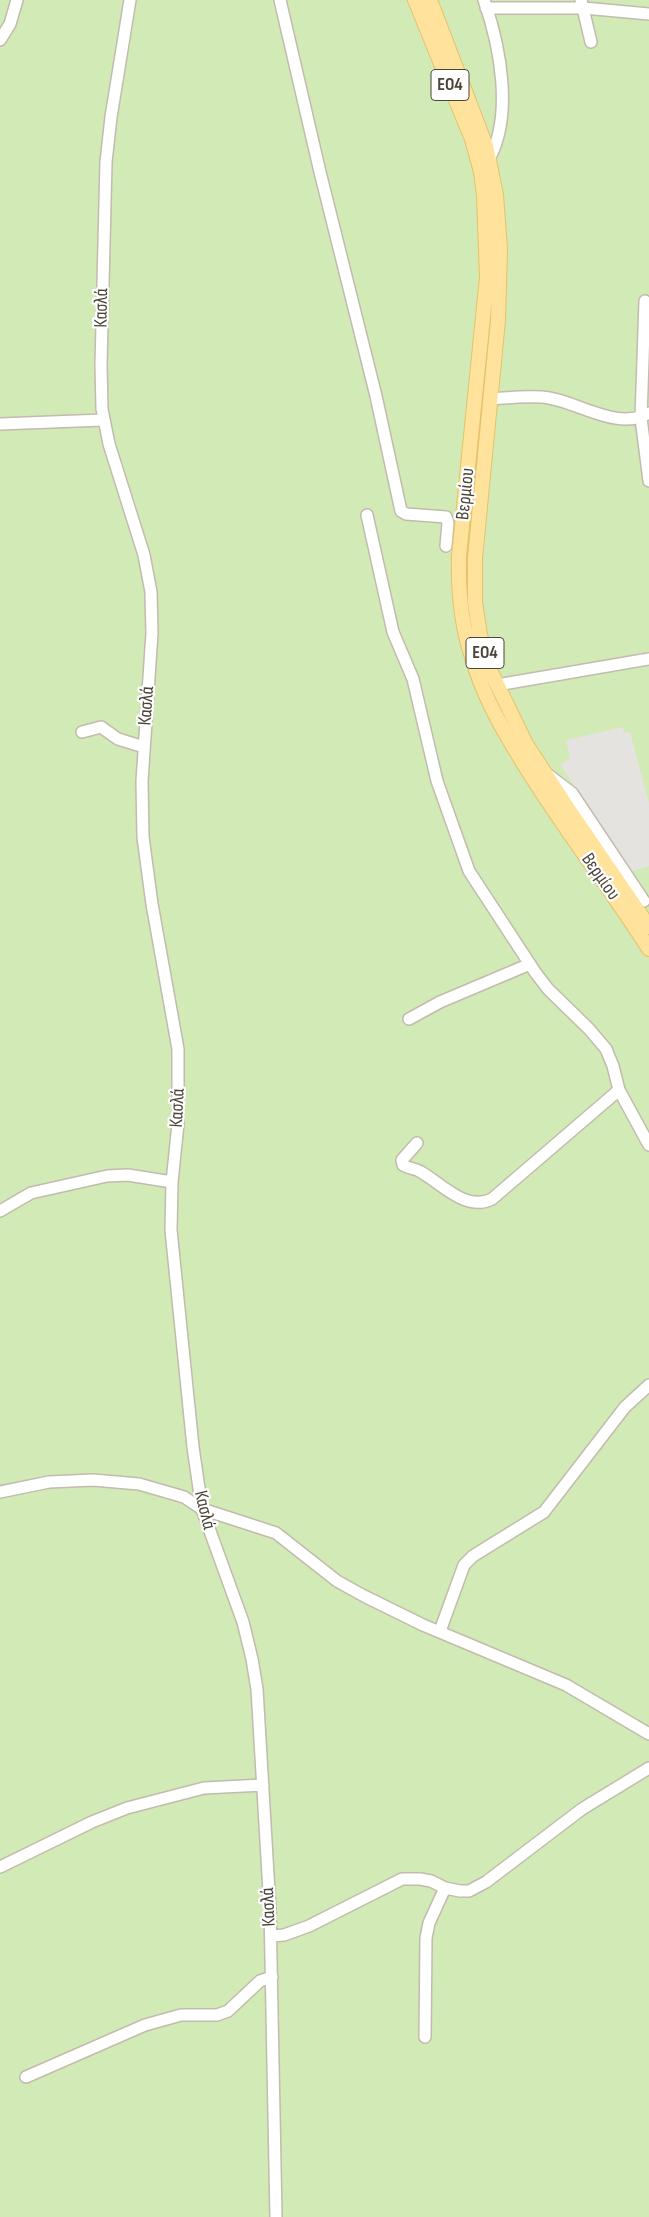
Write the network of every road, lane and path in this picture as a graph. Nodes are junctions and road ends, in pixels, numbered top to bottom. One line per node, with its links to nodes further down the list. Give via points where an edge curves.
1 (18, 0): 9 (street, via 10,24)
2 (130, 0): 16 (street, Κασλά, via 106,162 101,365)
3 (280, 0): 20 (street, via 401,511 446,517)
4 (416, 0): 12 (main road, Βερμίου / ΕΟ4, via 472,140)
5 (430, 0): 11 (main road, Βερμίου / ΕΟ4)
6 (485, 4): 7 (street); 11 (street, via 497,46 503,92 498,132)
7 (583, 4): 8 (street); 10 (street)
8 (649, 14)
9 (0, 40)
10 (592, 42)
11 (490, 158): 12 (street); 14 (main road, Βερμίου / ΕΟ4, via 500,249)
12 (481, 172): 25 (main road, Βερμίου / ΕΟ4, via 487,277 459,556 464,626 474,666 493,711 533,780)
13 (645, 301): 15 (street)
14 (491, 399): 15 (street, via 546,397 609,416); 22 (main road, Βερμίου / ΕΟ4, via 478,518 475,602 480,635)
15 (645, 415): 18 (street)
16 (103, 420): 17 (street); 24 (street, Κασλά, via 120,483 140,538 151,592 152,633)
17 (0, 424)
18 (649, 481)
19 (367, 515): 28 (street, via 391,626 413,679 442,797 469,872)
20 (446, 546)
21 (649, 658): 22 (street)
22 (496, 685): 25 (main road, Βερμίου / ΕΟ4, via 526,744)
23 (82, 732): 24 (street, via 101,727 118,739)
24 (144, 747): 33 (street, Κασλά, via 142,815 145,854 179,1062 178,1124)
25 (638, 905): 26 (main road, Βερμίου / ΕΟ4); 27 (main road, Βερμίου / ΕΟ4)
26 (649, 927)
27 (649, 949)
28 (530, 964): 29 (street); 30 (street, via 548,989 606,1049)
29 (408, 1019)
30 (619, 1090): 31 (street, via 492,1199 479,1204 467,1201 403,1164 402,1160); 32 (street)
31 (417, 1143)
32 (649, 1145)
33 (172, 1182): 34 (street, via 128,1175 107,1176 31,1193); 37 (street, Κασλά, via 173,1255)
34 (0, 1212)
35 (649, 1385): 38 (street, via 625,1407 544,1512 464,1564)
36 (0, 1492): 37 (street, via 61,1481 127,1482 184,1497)
37 (202, 1509): 38 (street, via 276,1533 337,1581 394,1612); 41 (street, Κασλά, via 238,1608 252,1659 259,1710)
38 (440, 1631): 39 (street, via 566,1685)
39 (649, 1734)
40 (649, 1768): 43 (street, via 605,1793 486,1882 469,1891)
41 (263, 1785): 42 (street, via 204,1788 109,1814); 44 (street, Κασλά)
42 (0, 1867)
43 (444, 1888): 44 (street, via 420,1879 402,1880 309,1926); 46 (street, via 426,1938)
44 (271, 1936): 45 (street, Κασλά)
45 (272, 1977): 47 (street, via 260,1981 228,2011 217,2015 181,2015 145,2026); 48 (street, Κασλά)
46 (425, 2037)
47 (26, 2077)
48 (276, 2217)

